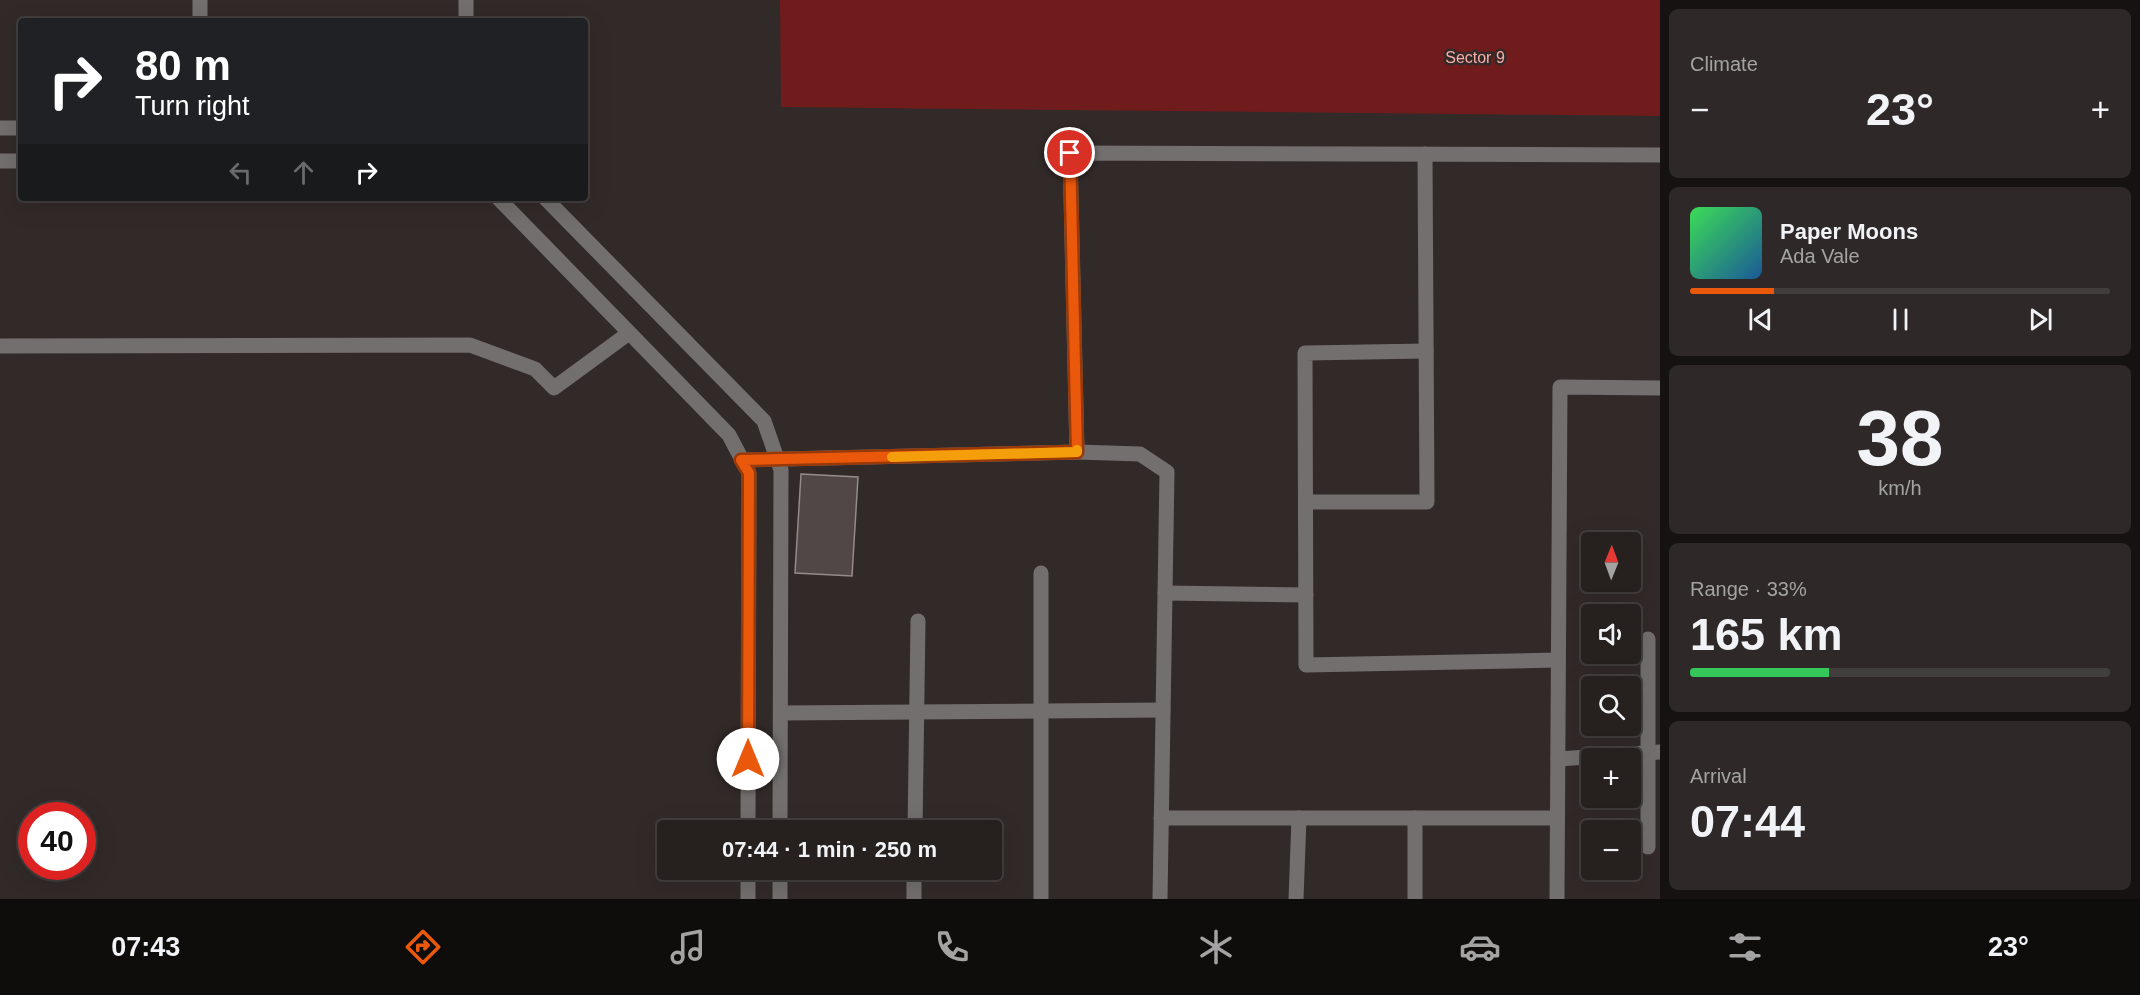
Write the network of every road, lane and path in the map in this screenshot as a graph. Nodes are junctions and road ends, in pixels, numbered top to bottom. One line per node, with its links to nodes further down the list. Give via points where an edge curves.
1 (200, 0): 3 (street)
2 (466, 0): 4 (street)
3 (200, 18)
4 (466, 18)
5 (0, 128): 6 (street)
6 (18, 128)
7 (1425, 154): 8 (street); 15 (street); 17 (street, via 1070,153)
8 (1660, 155)
9 (0, 160): 10 (street)
10 (18, 161)
11 (501, 201): 13 (street)
12 (548, 201): 18 (street, via 764,421)
13 (629, 333): 14 (street, via 554,388 535,369 470,345); 19 (street, via 729,435)
14 (0, 346)
15 (1426, 351): 20 (street, via 1305,353); 20 (street, via 1426,502)
16 (1660, 388): 26 (street, via 1560,387)
17 (1077, 452): 18 (street); 22 (street, via 1140,454 1167,471)
18 (777, 459): 19 (street); 30 (street, via 781,470)
19 (741, 460): 37 (street, via 749,473)
20 (1306, 502): 23 (street)
21 (1041, 573): 28 (street)
22 (1165, 593): 23 (street); 27 (street)
23 (1306, 596): 26 (street, via 1306,664)
24 (918, 621): 29 (street)
25 (1648, 639): 31 (street)
26 (1558, 660): 32 (street)
27 (1163, 710): 28 (street); 33 (street)
28 (1041, 711): 29 (street); 47 (street)
29 (917, 712): 30 (street); 39 (street)
30 (781, 713): 38 (street)
31 (1654, 753): 32 (street); 40 (street)
32 (1558, 759): 36 (street)
33 (1161, 818): 34 (street); 48 (street)
34 (1299, 818): 35 (street); 49 (street)
35 (1415, 818): 36 (street); 50 (street)
36 (1557, 818): 51 (street)
37 (748, 820)
38 (780, 820)
39 (915, 820)
40 (1648, 847)
41 (748, 880): 44 (street)
42 (780, 880): 45 (street)
43 (914, 880): 46 (street)
44 (748, 899)
45 (780, 899)
46 (914, 899)
47 (1041, 899)
48 (1160, 899)
49 (1296, 899)
50 (1415, 899)
51 (1557, 899)

